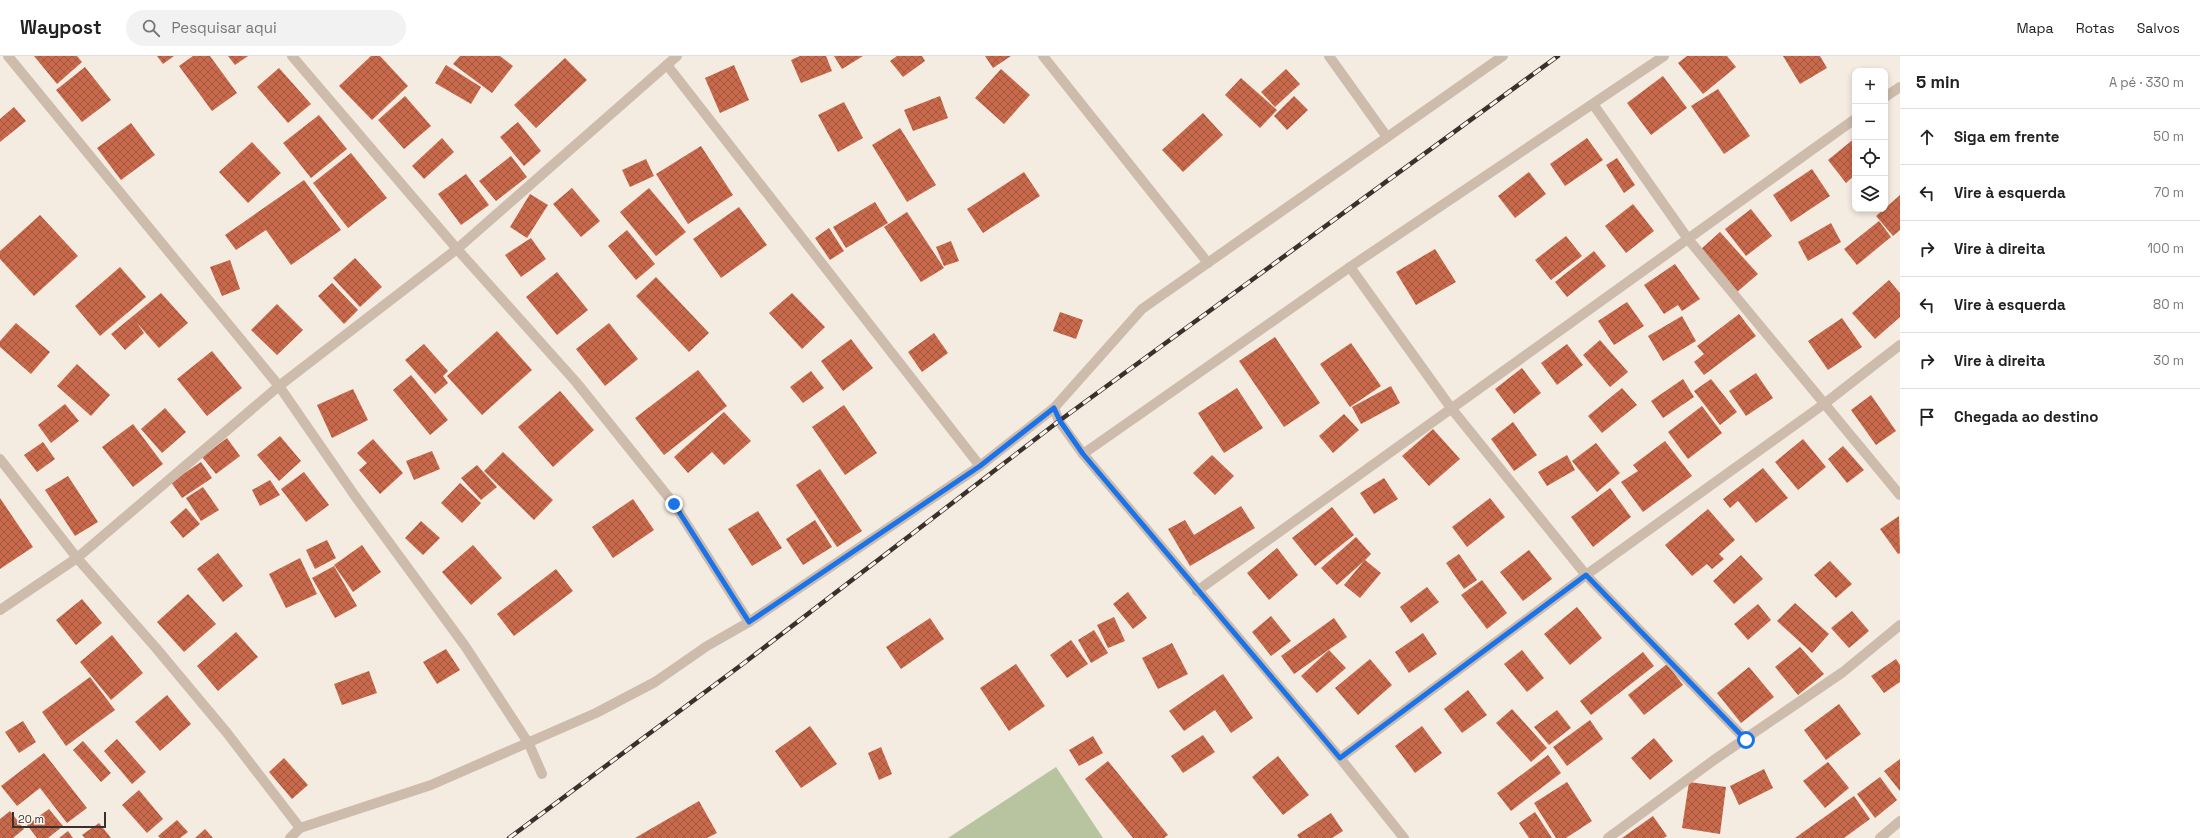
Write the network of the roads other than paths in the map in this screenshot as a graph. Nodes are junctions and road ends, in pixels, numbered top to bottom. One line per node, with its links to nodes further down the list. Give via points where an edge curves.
1 (8, 56): 19 (street)
2 (292, 56): 15 (street)
3 (677, 56): 8 (street)
4 (1043, 56): 16 (street)
5 (1329, 56): 13 (street)
6 (1503, 56): 13 (street)
7 (1664, 56): 11 (street)
8 (667, 65): 15 (street); 25 (street)
9 (1900, 87): 10 (street)
10 (1888, 96)
11 (1593, 104): 14 (street); 17 (street)
12 (1852, 121): 14 (street)
13 (1387, 138): 16 (street)
14 (1688, 239): 20 (street); 22 (street)
15 (457, 249): 19 (street); 31 (street, via 576,382 674,504)
16 (1208, 263): 21 (street, via 1142,309)
17 (1350, 267): 22 (street); 23 (street)
18 (1900, 345): 20 (street)
19 (279, 386): 27 (street); 34 (street, via 355,496 465,646)
20 (1824, 404): 26 (street); 28 (street)
21 (1054, 408): 23 (street); 25 (street)
22 (1451, 408): 28 (street); 29 (street)
23 (1083, 454): 29 (street)
24 (0, 459): 27 (street)
25 (980, 466): 31 (street)
26 (1900, 495)
27 (77, 558): 30 (street); 38 (street, via 227,733)
28 (1586, 575): 33 (street); 35 (street)
29 (1197, 591): 35 (street)
30 (0, 610)
31 (749, 622): 34 (street, via 707,646 655,682)
32 (1900, 626): 33 (street, via 1843,672)
33 (1746, 740): 41 (street, via 1714,760)
34 (529, 744): 36 (street); 38 (street, via 431,785)
35 (1340, 758): 40 (street)
36 (542, 774)
37 (1900, 821): 42 (street)
38 (300, 828): 39 (street)
39 (290, 838)
40 (1404, 838)
41 (1608, 838)
42 (1880, 838)

